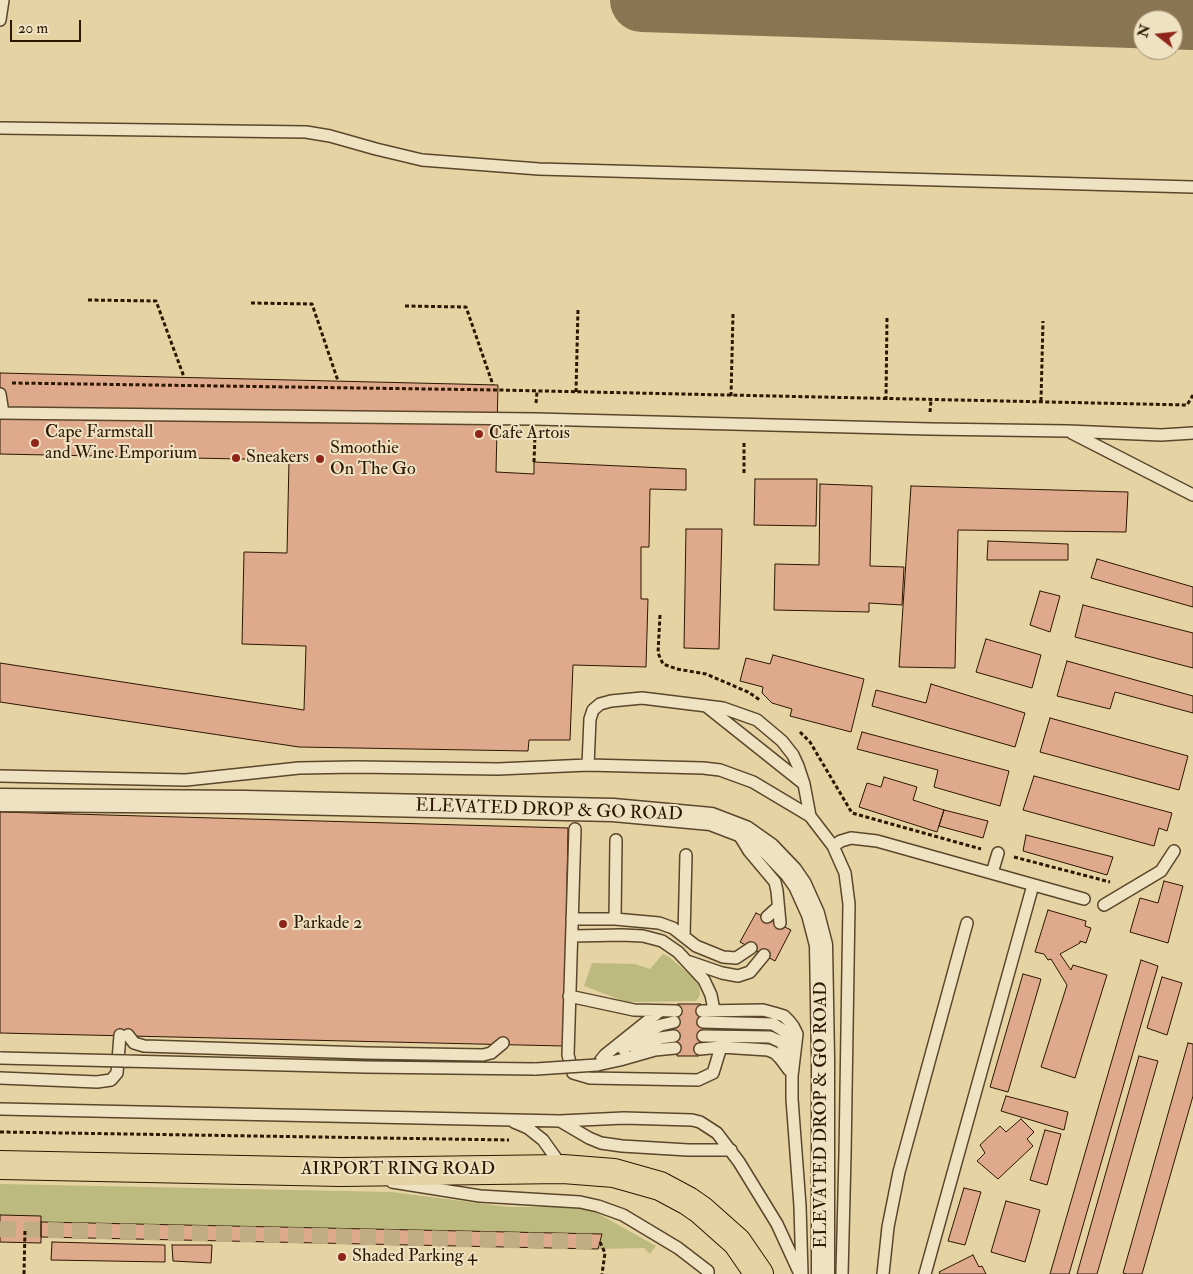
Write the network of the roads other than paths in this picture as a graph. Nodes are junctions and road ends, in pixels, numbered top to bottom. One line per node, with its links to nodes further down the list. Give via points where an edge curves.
1 (3, 0): 2 (lane)
2 (0, 20)
3 (0, 128): 4 (lane, via 306,132 422,160 538,168)
4 (1193, 187)
5 (0, 394): 6 (lane)
6 (2, 413): 7 (lane)
7 (1068, 431): 8 (lane, via 1161,435); 9 (lane)
8 (1193, 433)
9 (1193, 495)
10 (705, 705): 11 (lane, via 642,698 600,704 590,719); 13 (lane); 13 (lane, via 744,714 769,729 793,755)
11 (588, 764): 12 (lane, via 498,769 299,768 186,780); 15 (lane, via 720,770 753,782)
12 (0, 776)
13 (804, 784): 15 (lane)
14 (0, 800): 16 (street, ELEVATED DROP & GO ROAD, via 613,810 711,819)
15 (810, 816): 19 (lane)
16 (735, 827): 27 (lane, via 748,851 775,882); 63 (street, ELEVATED DROP & GO ROAD, via 769,849 791,872 807,899 818,930 822,961)
17 (575, 829): 29 (lane)
18 (616, 840): 30 (lane)
19 (833, 846): 23 (lane, via 851,838 863,838); 64 (lane, via 845,873 849,904)
20 (1174, 851): 26 (lane, via 1161,871)
21 (998, 853): 23 (lane)
22 (686, 855): 34 (lane)
23 (992, 873): 24 (lane)
24 (1034, 885): 25 (lane); 66 (lane)
25 (1084, 898)
26 (1104, 905)
27 (778, 907): 28 (lane); 31 (lane)
28 (767, 917)
29 (572, 919): 30 (lane); 33 (lane)
30 (615, 919): 34 (lane, via 659,923)
31 (780, 923)
32 (967, 923): 65 (lane, via 900,1172 888,1227)
33 (572, 936): 37 (lane, via 655,938); 38 (lane)
34 (684, 936): 35 (lane, via 706,951 723,957 736,958)
35 (751, 948)
36 (764, 955): 37 (lane, via 750,972 738,976)
37 (688, 961): 40 (lane, via 704,980 711,995)
38 (569, 996): 39 (lane, via 634,1010); 44 (lane, via 568,1055 571,1070 580,1076 698,1080 713,1073)
39 (660, 1011): 50 (lane, via 604,1055); 50 (lane, via 675,1016 643,1034)
40 (706, 1014): 47 (lane, via 773,1024 789,1035); 47 (lane, via 763,1010 784,1016 797,1034)
41 (674, 1036): 49 (lane, via 648,1043)
42 (703, 1036): 51 (lane, via 770,1037 781,1042)
43 (504, 1043): 52 (lane, via 483,1054 366,1053 144,1046 124,1035 117,1073 111,1080)
44 (720, 1047): 46 (lane); 51 (lane, via 768,1050 775,1053)
45 (675, 1048): 49 (lane)
46 (700, 1049)
47 (796, 1054): 51 (lane)
48 (0, 1058): 50 (lane, bridge, via 508,1070)
49 (620, 1060): 50 (lane)
50 (602, 1064)
51 (792, 1072): 62 (lane)
52 (0, 1078)
53 (0, 1109): 54 (lane)
54 (508, 1119): 55 (lane); 58 (lane, via 528,1128 543,1140)
55 (560, 1121): 56 (lane, via 602,1143); 56 (lane, via 624,1118 692,1120 717,1133)
56 (730, 1150): 62 (lane, via 777,1224)
57 (0, 1165): 59 (main road, AIRPORT RING ROAD)
58 (564, 1170): 59 (main road, AIRPORT RING ROAD); 61 (main road, AIRPORT RING ROAD, via 622,1175 674,1193 720,1225)
59 (341, 1172): 60 (lane, via 480,1196 598,1206 631,1220 678,1248)
60 (709, 1273)
61 (760, 1274)
62 (801, 1274)
63 (823, 1274)
64 (842, 1274)
65 (883, 1274)
66 (925, 1274)

